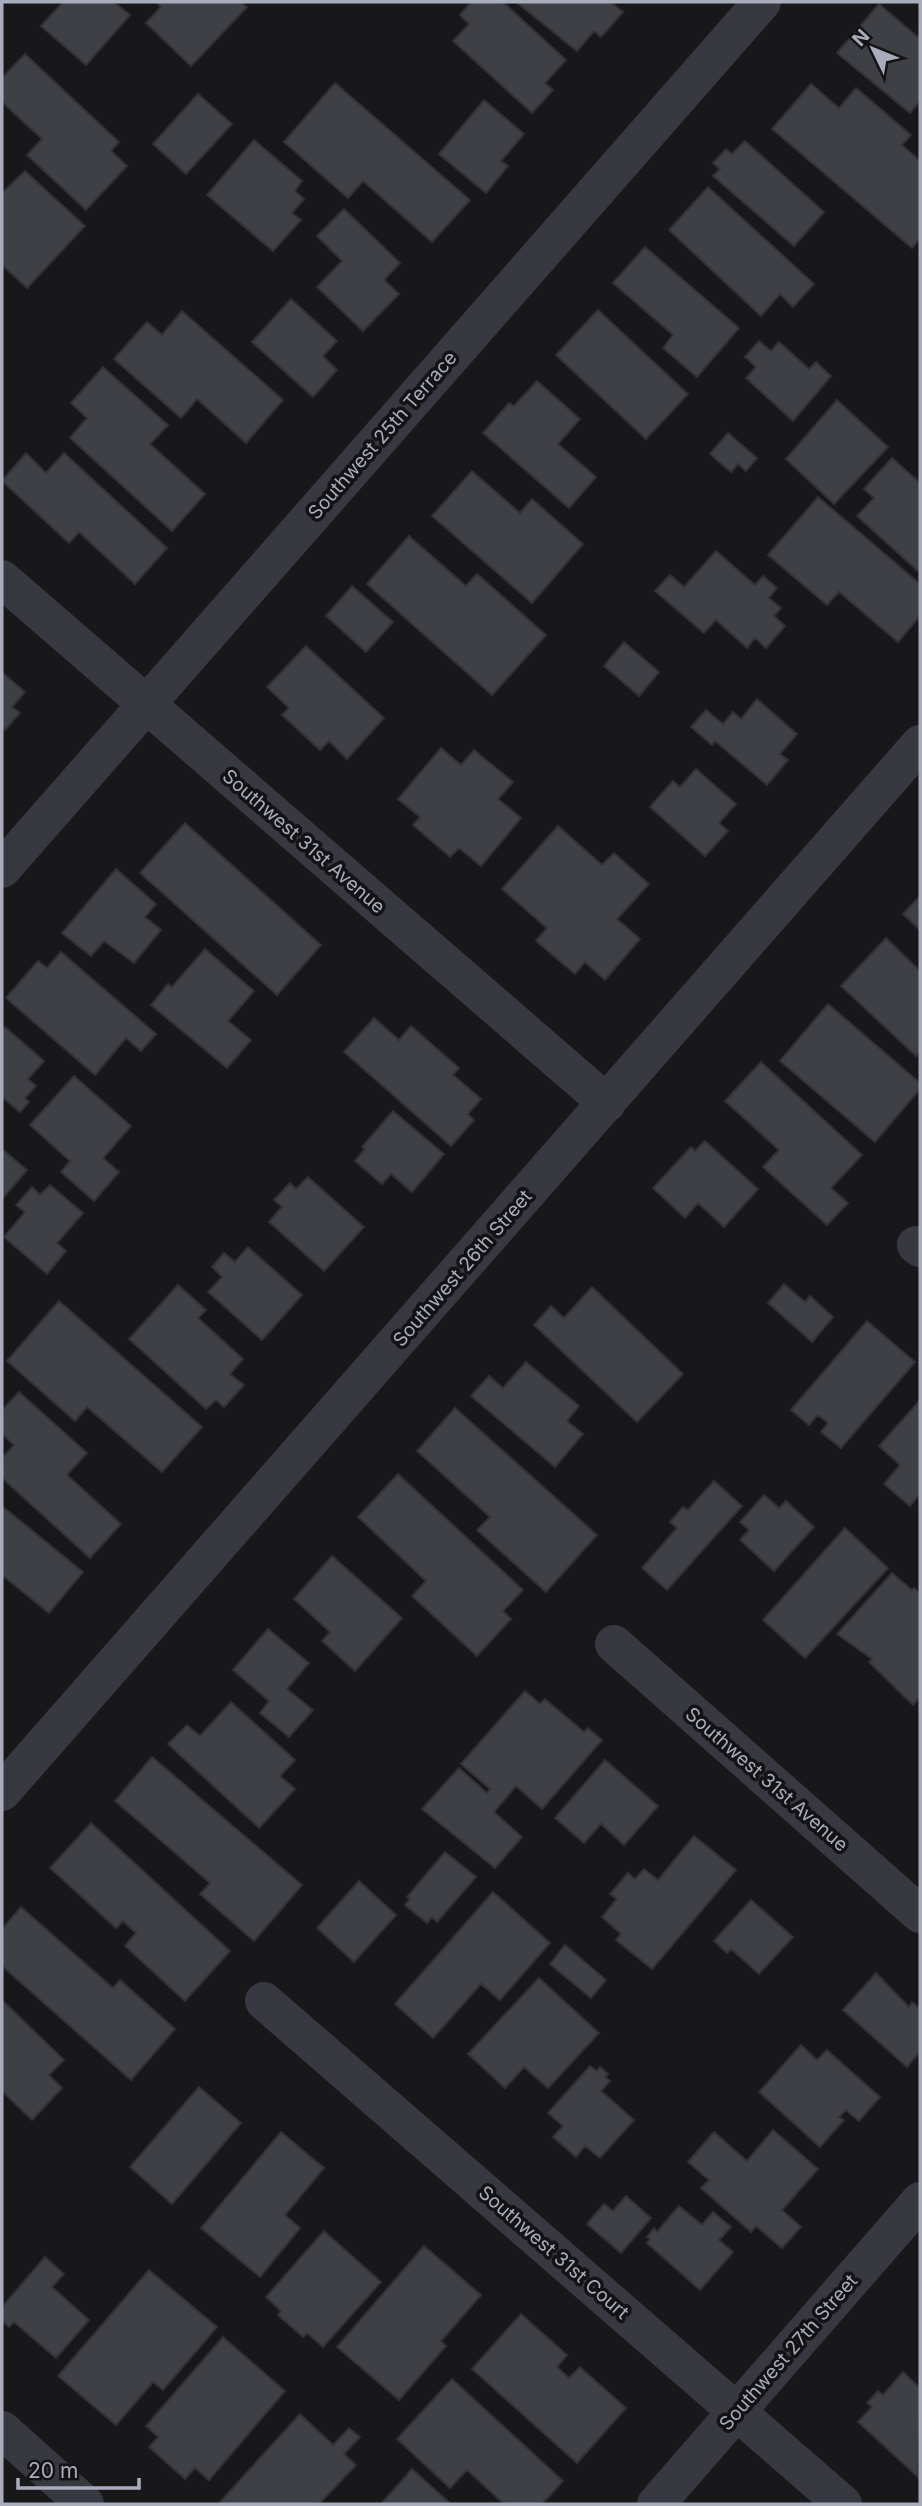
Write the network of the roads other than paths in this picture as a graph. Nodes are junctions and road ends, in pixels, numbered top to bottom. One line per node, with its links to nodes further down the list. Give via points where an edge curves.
1 (762, 2): 3 (street, Southwest 25th Terrace)
2 (2, 579): 3 (street, Southwest 31st Avenue)
3 (146, 704): 5 (street, Southwest 25th Terrace); 6 (street, Southwest 31st Avenue)
4 (920, 744): 6 (street, Southwest 26th Street)
5 (2, 869)
6 (607, 1103): 8 (street, Southwest 26th Street)
7 (614, 1644): 9 (street, Southwest 31st Avenue)
8 (2, 1792)
9 (920, 1914)
10 (264, 2001): 12 (street, Southwest 31st Court)
11 (920, 2201): 12 (street, Southwest 27th Street)
12 (736, 2412): 15 (street, Southwest 27th Street); 16 (street, Southwest 31st Court)
13 (2, 2430): 14 (street)
14 (85, 2504)
15 (656, 2504)
16 (843, 2504)

